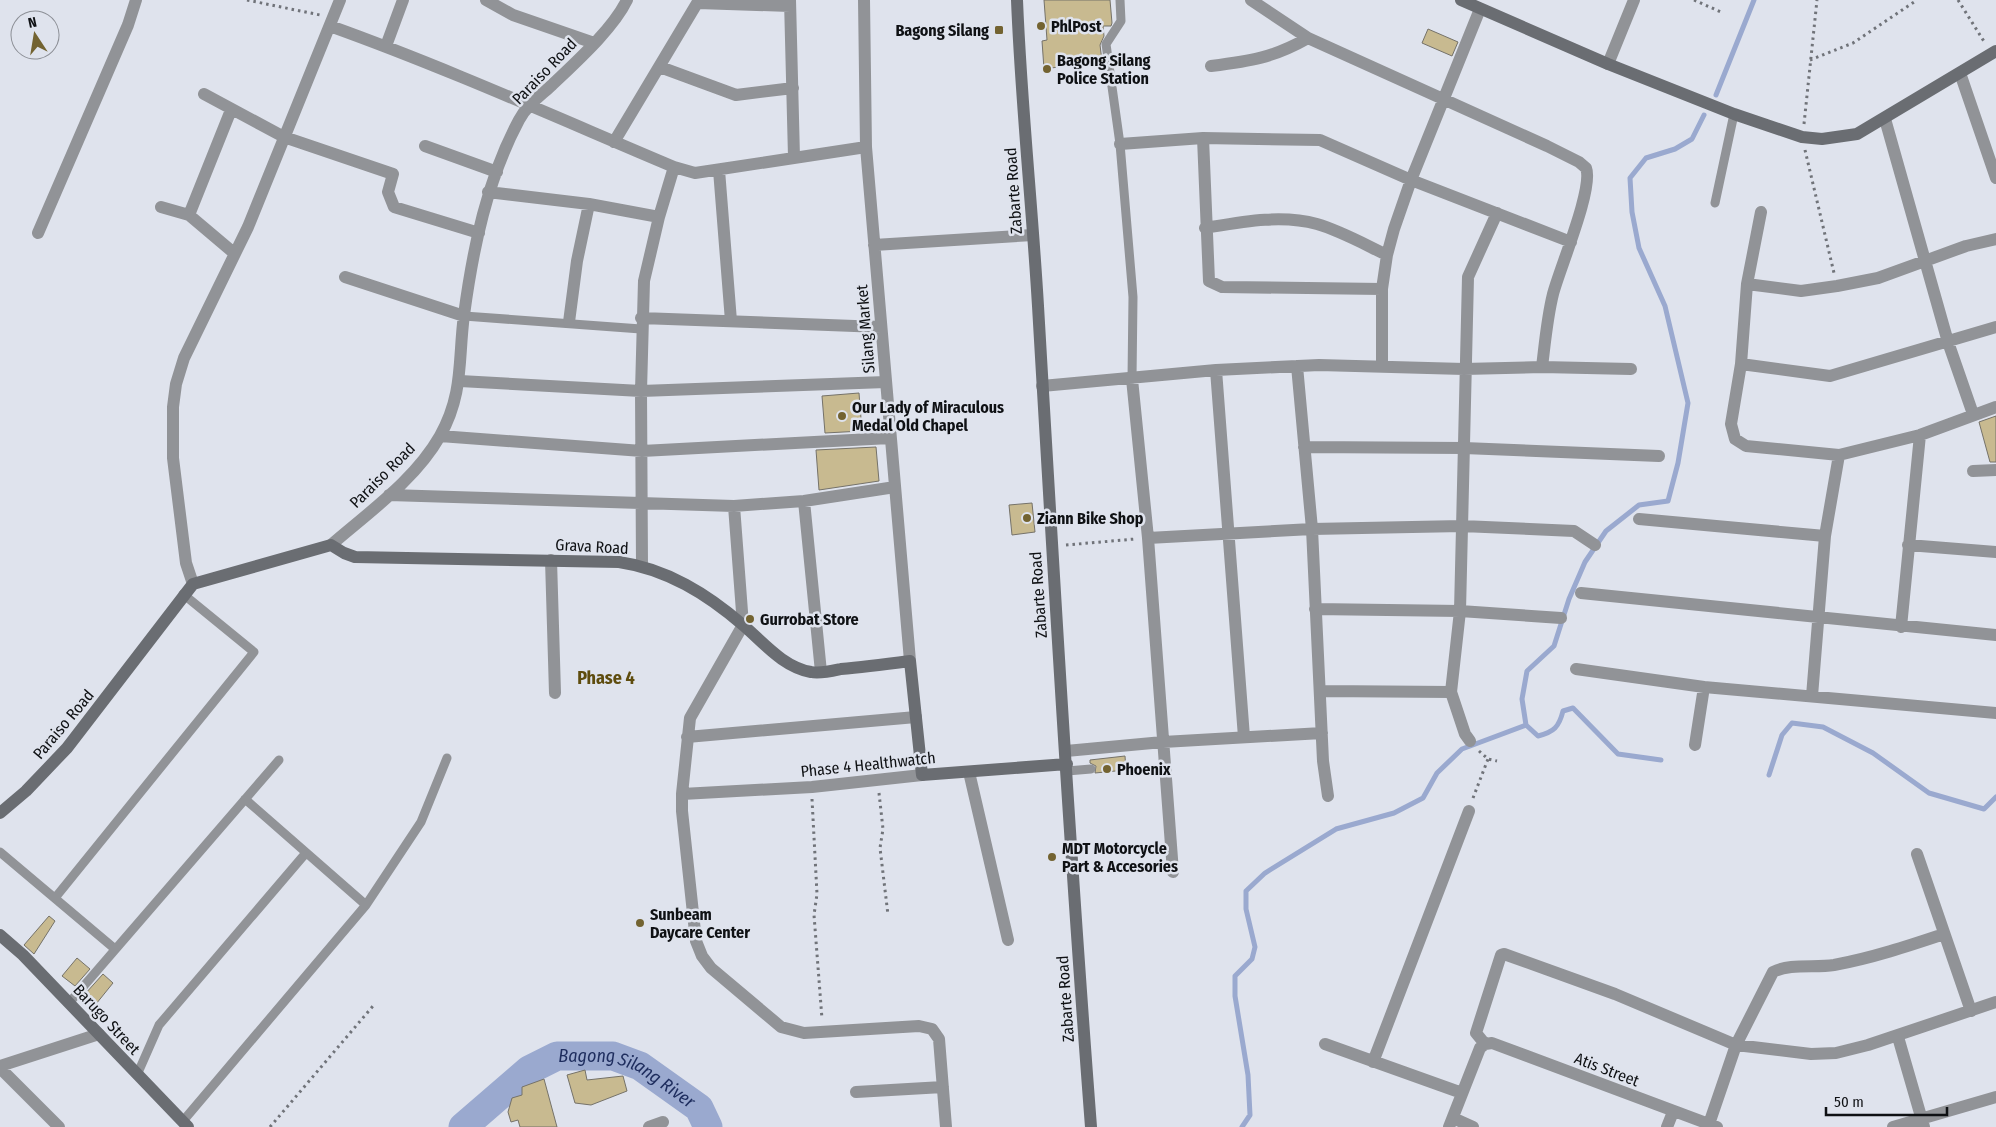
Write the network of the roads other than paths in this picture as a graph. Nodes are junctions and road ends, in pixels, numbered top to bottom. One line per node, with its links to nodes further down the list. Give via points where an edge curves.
1 (136, 0): 52 (street)
2 (340, 0): 15 (street)
3 (403, 0): 18 (street)
4 (486, 0): 17 (street, via 513,15)
5 (627, 0): 17 (street, Paraiso Road)
6 (864, 0): 36 (street, Silang Market)
7 (1017, 0): 54 (street, Zabarte Road)
8 (1120, 0): 34 (lane, via 1121,21 1106,44)
9 (1251, 0): 16 (street)
10 (1461, 0): 14 (street)
11 (1634, 0): 20 (street)
12 (699, 2): 13 (street); 22 (street)
13 (790, 3): 24 (street)
14 (1480, 9): 20 (street); 26 (street)
15 (332, 22): 18 (street); 31 (street)
16 (1308, 38): 21 (street, via 1282,53); 26 (street)
17 (594, 43): 27 (street, Paraiso Road)
18 (386, 46): 27 (street)
19 (1994, 52): 23 (street)
20 (1608, 64): 29 (street)
21 (1211, 66)
22 (660, 67): 24 (street, via 736,95); 33 (street)
23 (1960, 73): 30 (street); 41 (street)
24 (793, 88): 37 (street)
25 (204, 94): 28 (street)
26 (1444, 100): 42 (street); 56 (street, via 1547,146 1586,168 1586,182)
27 (530, 104): 33 (street); 40 (street, Paraiso Road)
28 (231, 110): 31 (street); 49 (street)
29 (1734, 114): 30 (street, via 1802,136 1838,138 1857,134); 45 (lane)
30 (1885, 119): 60 (street)
31 (284, 137): 53 (street, via 393,174 388,192 394,207); 58 (street, via 248,227)
32 (1203, 138): 34 (street); 42 (street, via 1320,140); 51 (street)
33 (614, 142): 38 (street)
34 (1120, 144): 78 (lane, via 1133,297)
35 (425, 146): 40 (street)
36 (866, 147): 37 (street); 57 (street, Silang Market)
37 (794, 157): 39 (street)
38 (674, 168): 39 (street, via 695,173); 50 (street)
39 (718, 170): 65 (street)
40 (497, 172): 43 (street, Paraiso Road)
41 (1996, 178)
42 (1411, 180): 48 (street); 59 (street)
43 (488, 192): 44 (street); 53 (street, Paraiso Road)
44 (589, 204): 50 (street); 66 (street)
45 (1715, 204)
46 (161, 207): 49 (street)
47 (1761, 212): 62 (street)
48 (1497, 213): 56 (street); 75 (street, via 1468,277)
49 (189, 215): 58 (street)
50 (659, 217): 67 (street, via 644,281)
51 (1206, 228): 59 (street, via 1294,220 1338,232); 63 (street, via 1209,281 1214,285)
52 (38, 233)
53 (479, 233): 64 (street, Paraiso Road)
54 (1033, 235): 57 (street); 81 (street, Zabarte Road)
55 (1996, 238): 60 (street)
56 (1571, 242): 74 (street, via 1549,309)
57 (874, 245): 68 (street, Silang Market)
58 (234, 253): 112 (street, via 184,358 173,407 173,458 180,524)
59 (1387, 255): 63 (street)
60 (1926, 262): 62 (street, via 1878,278 1801,291); 70 (street)
61 (346, 277): 64 (street)
62 (1747, 284): 71 (street)
63 (1382, 289): 73 (street)
64 (464, 316): 66 (lane); 79 (street, Paraiso Road)
65 (731, 321): 67 (street); 68 (street)
66 (569, 322): 67 (lane)
67 (641, 324): 82 (street)
68 (881, 327): 80 (street, Silang Market)
69 (1996, 327): 70 (street)
70 (1948, 342): 71 (street, via 1830,376); 84 (street)
71 (1741, 364): 91 (street, via 1731,424 1735,439 1746,446)
72 (1298, 366): 73 (street); 77 (street); 88 (street)
73 (1382, 366): 75 (street)
74 (1542, 367): 75 (street); 76 (street)
75 (1464, 369): 89 (street)
76 (1631, 369)
77 (1216, 370): 78 (street); 103 (street)
78 (1132, 379): 81 (street); 105 (street)
79 (460, 380): 82 (street); 86 (street, Paraiso Road, via 453,408)
80 (886, 382): 82 (street); 87 (street, Silang Market)
81 (1042, 386): 140 (street, Zabarte Road)
82 (640, 392): 90 (street)
83 (1996, 407): 84 (street)
84 (1973, 414): 85 (street)
85 (1920, 434): 91 (street); 108 (street)
86 (440, 436): 90 (street); 96 (street, Paraiso Road, via 417,467)
87 (890, 438): 90 (street); 95 (street, Silang Market)
88 (1304, 447): 89 (street); 102 (street)
89 (1464, 448): 92 (street); 101 (street)
90 (642, 451): 98 (street)
91 (1839, 455): 104 (street)
92 (1659, 456)
93 (1996, 470): 94 (street)
94 (1973, 471)
95 (895, 487): 97 (street); 122 (street, Silang Market)
96 (389, 495): 98 (street); 106 (street, Paraiso Road)
97 (804, 501): 99 (street); 124 (street)
98 (642, 502): 99 (street); 111 (street)
99 (734, 506): 119 (street)
100 (1640, 518): 104 (street)
101 (1462, 526): 102 (street); 107 (street, via 1574,531); 116 (street)
102 (1312, 529): 103 (street); 115 (street)
103 (1229, 533): 105 (street); 133 (street)
104 (1825, 536): 117 (street)
105 (1148, 538): 135 (street)
106 (331, 545): 110 (street, Grava Road, via 355,557); 112 (street, Paraiso Road)
107 (1595, 545)
108 (1908, 545): 109 (street); 120 (street)
109 (1996, 552)
110 (551, 560): 111 (street, Grava Road); 128 (street)
111 (642, 566): 119 (street, Grava Road, via 698,591)
112 (193, 584): 114 (street, Paraiso Road)
113 (1581, 593): 117 (street)
114 (183, 594): 148 (street, Paraiso Road, via 66,748 26,791); 153 (lane, via 254,652)
115 (1315, 609): 116 (street); 126 (street)
116 (1460, 610): 118 (street); 127 (street)
117 (1820, 617): 120 (street); 129 (street)
118 (1561, 618)
119 (743, 625): 124 (street, Grava Road, via 794,667); 134 (street, via 694,711)
120 (1901, 627): 121 (street)
121 (1996, 635)
122 (910, 661): 124 (street, Grava Road); 131 (street, Silang Market)
123 (1576, 669): 125 (street)
124 (821, 672)
125 (1704, 686): 129 (street); 137 (street)
126 (1321, 691): 127 (street); 132 (street)
127 (1451, 692): 136 (street, via 1465,734)
128 (555, 693)
129 (1812, 696): 130 (street)
130 (1996, 713)
131 (916, 717): 134 (street); 143 (street, Silang Market)
132 (1322, 733): 133 (street); 144 (street)
133 (1244, 736): 135 (street)
134 (687, 737): 145 (street)
135 (1163, 742): 140 (street); 152 (street)
136 (1473, 744)
137 (1695, 745)
138 (446, 758): 154 (lane, via 421,822)
139 (279, 760): 146 (lane)
140 (1066, 762): 141 (lane); 142 (street, Phase 4 Healthwatch); 183 (street, Zabarte Road)
141 (1091, 769)
142 (969, 772): 143 (street, Phase 4 Healthwatch); 157 (street)
143 (922, 774): 145 (street, Phase 4 Healthwatch)
144 (1328, 796)
145 (682, 798): 170 (street, via 696,941 711,968 781,1027 804,1033 919,1026 932,1029 939,1039)
146 (245, 799): 150 (lane); 158 (lane)
147 (1469, 811): 167 (street)
148 (0, 813)
149 (0, 852): 153 (lane)
150 (306, 854): 154 (lane); 169 (lane, via 159,1025)
151 (1917, 854): 155 (street)
152 (1173, 872)
153 (55, 898): 158 (lane)
154 (366, 905): 178 (lane)
155 (1944, 934): 161 (street); 166 (street, via 1874,956 1833,965 1781,968 1773,972)
156 (0, 936): 160 (street, Barugo Street)
157 (1008, 940)
158 (115, 949): 160 (lane)
159 (1996, 1002): 161 (street)
160 (69, 1003): 162 (street, Barugo Street)
161 (1971, 1011): 163 (street)
162 (98, 1034): 168 (street); 169 (street, Barugo Street)
163 (1898, 1037): 166 (street, via 1836,1053 1812,1054); 177 (street)
164 (1325, 1044): 167 (street)
165 (1485, 1044): 166 (street, via 1476,1033 1504,954 1615,994); 172 (street, via 1480,1048); 174 (street, Atis Street, via 1492,1043)
166 (1736, 1045): 179 (street)
167 (1373, 1062): 172 (street)
168 (0, 1067): 180 (street)
169 (137, 1075): 178 (street, Barugo Street)
170 (943, 1087): 171 (street); 182 (street)
171 (856, 1092)
172 (1462, 1093): 176 (street)
173 (1996, 1097): 177 (street)
174 (1673, 1112): 179 (street, Atis Street); 185 (street)
175 (663, 1122): 181 (street)
176 (1451, 1122): 184 (street)
177 (1923, 1123): 186 (street)
178 (185, 1124)
179 (1713, 1126)
180 (59, 1127)
181 (649, 1127)
182 (946, 1127)
183 (1090, 1127)
184 (1474, 1127)
185 (1667, 1127)
186 (1893, 1127)

